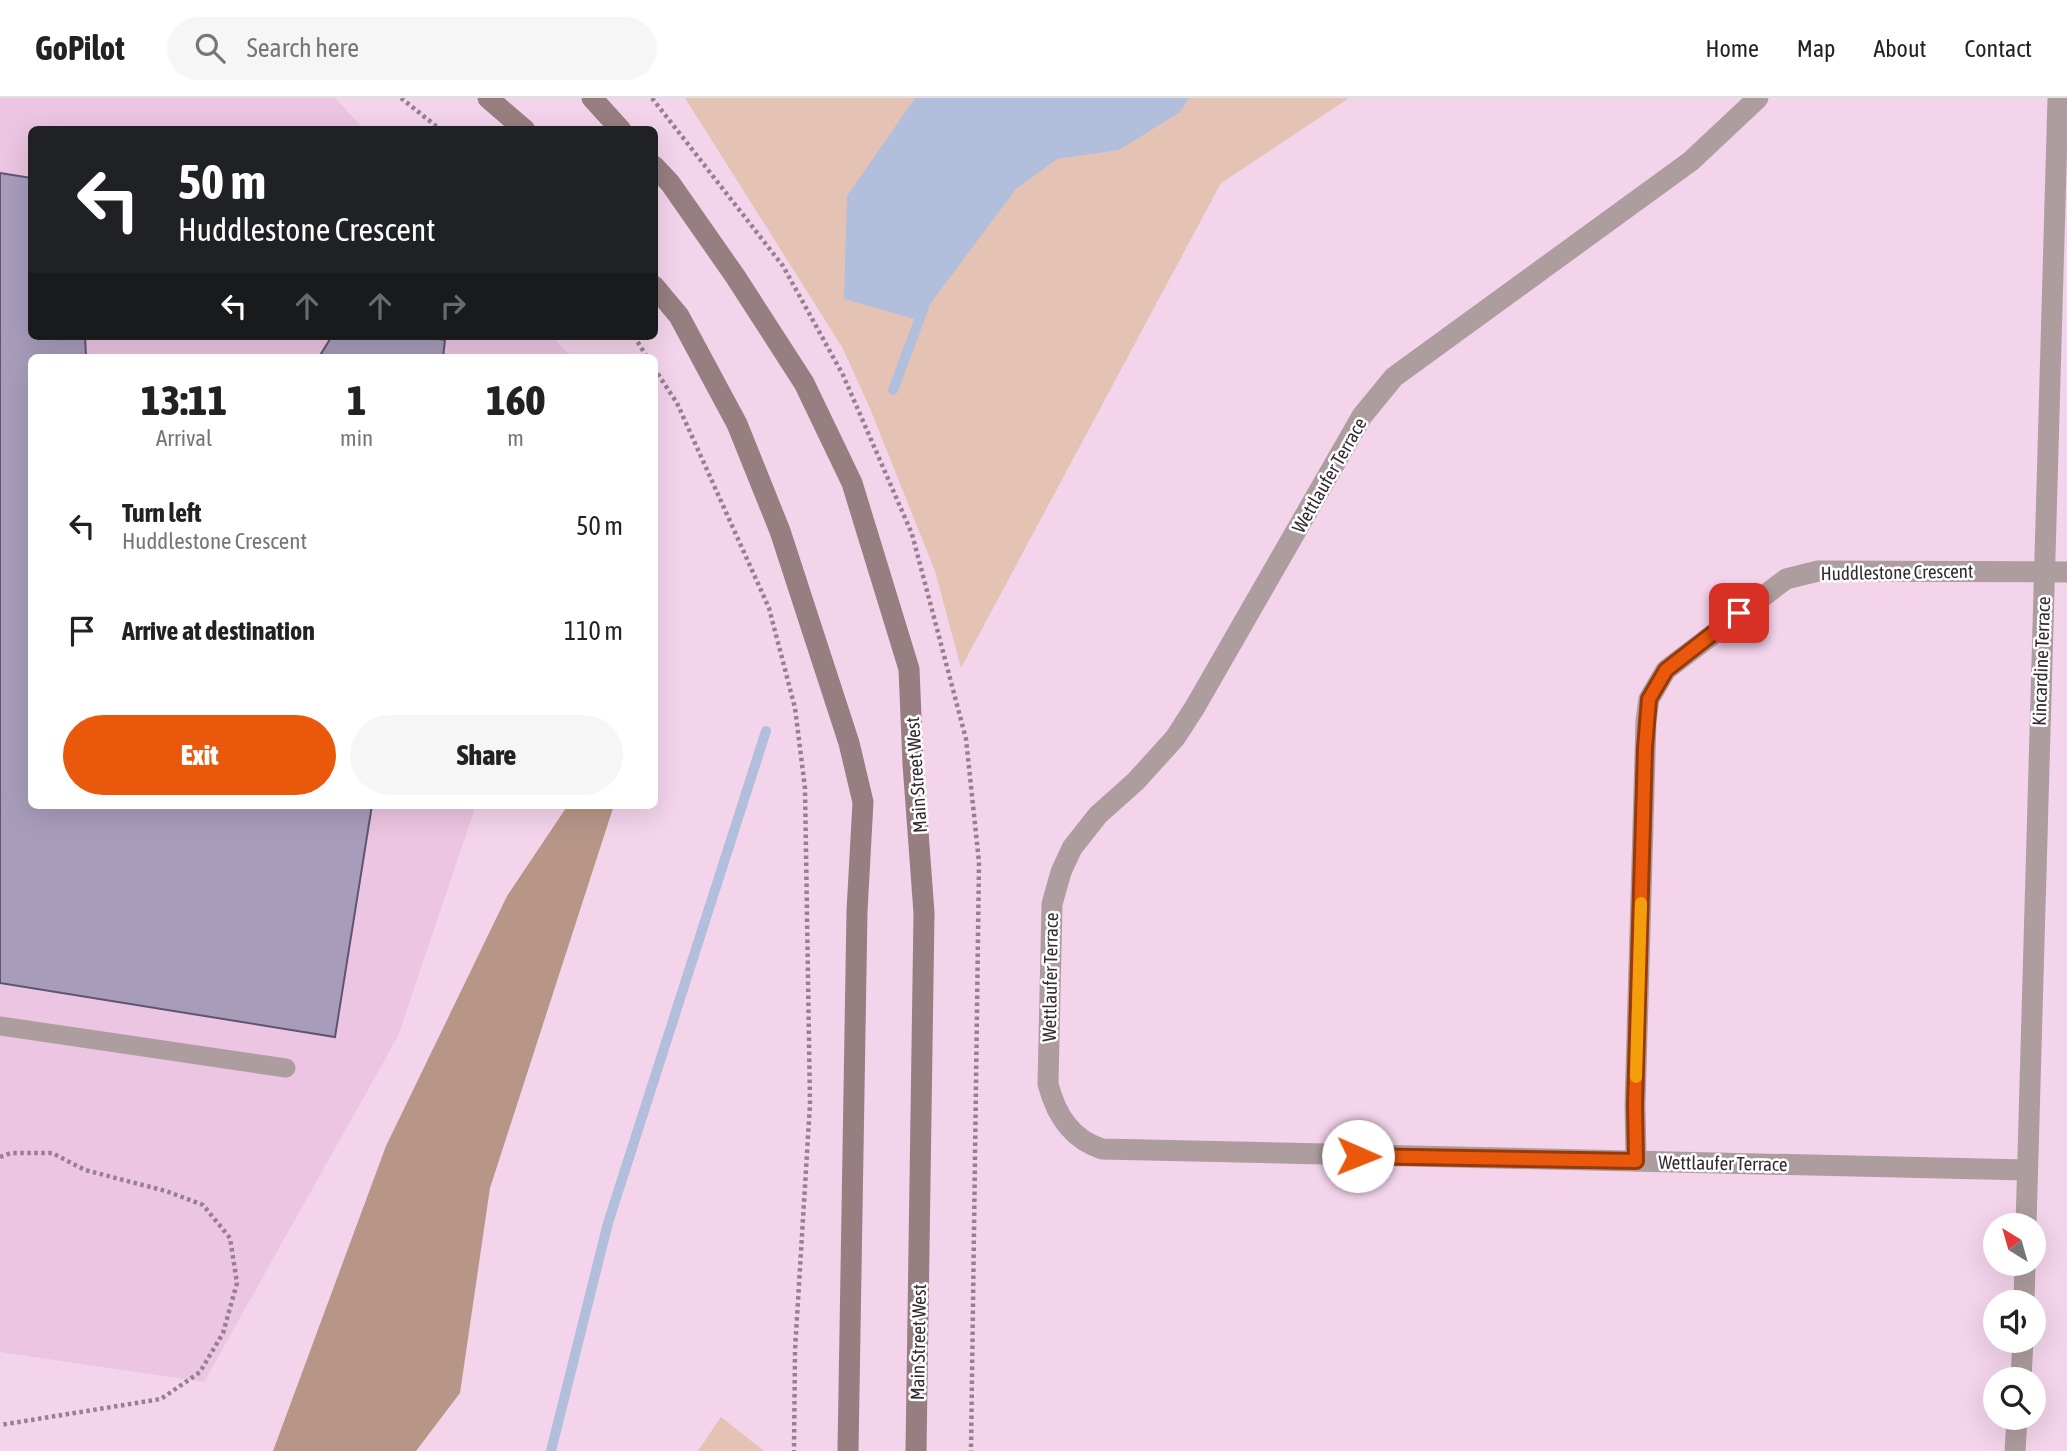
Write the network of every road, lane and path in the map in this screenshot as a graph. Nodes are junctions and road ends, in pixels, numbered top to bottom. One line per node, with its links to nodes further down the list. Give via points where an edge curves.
1 (401, 98): 6 (path)
2 (488, 98): 7 (main road)
3 (592, 98): 8 (main road)
4 (1758, 98): 17 (street, Wettlaufer Terrace, via 1691,161 1394,377 1362,416 1175,738 1098,815 1072,848 1052,904 1048,1084 1053,1105 1067,1128 1086,1144 1135,1151)
5 (2058, 98): 12 (street, Kincardine Terrace)
6 (436, 126)
7 (520, 126)
8 (617, 126)
9 (658, 170): 24 (main road, Main Street West, via 735,276 804,383 852,483 909,669 924,913)
10 (658, 291): 23 (main road, via 679,316 737,424 780,531 849,743 863,802)
11 (658, 374): 22 (path, via 677,403 769,608 797,722 805,788 810,1104 795,1350)
12 (2044, 572): 13 (street, Huddlestone Crescent); 17 (street, Huddlestone Crescent, via 1855,569 1786,579 1666,670 1649,699 1646,721); 18 (street, Kincardine Terrace)
13 (2067, 572)
14 (0, 1026): 15 (lane)
15 (286, 1068)
16 (0, 1157): 20 (path, via 52,1153 85,1170 202,1205 230,1238 237,1283 223,1333 200,1372 161,1399)
17 (1636, 1161): 18 (street, Wettlaufer Terrace)
18 (2027, 1170): 19 (street, Kincardine Terrace)
19 (2026, 1213)
20 (0, 1424)
21 (2016, 1430): 25 (street)
22 (794, 1451)
23 (848, 1451)
24 (916, 1451)
25 (2015, 1451)

